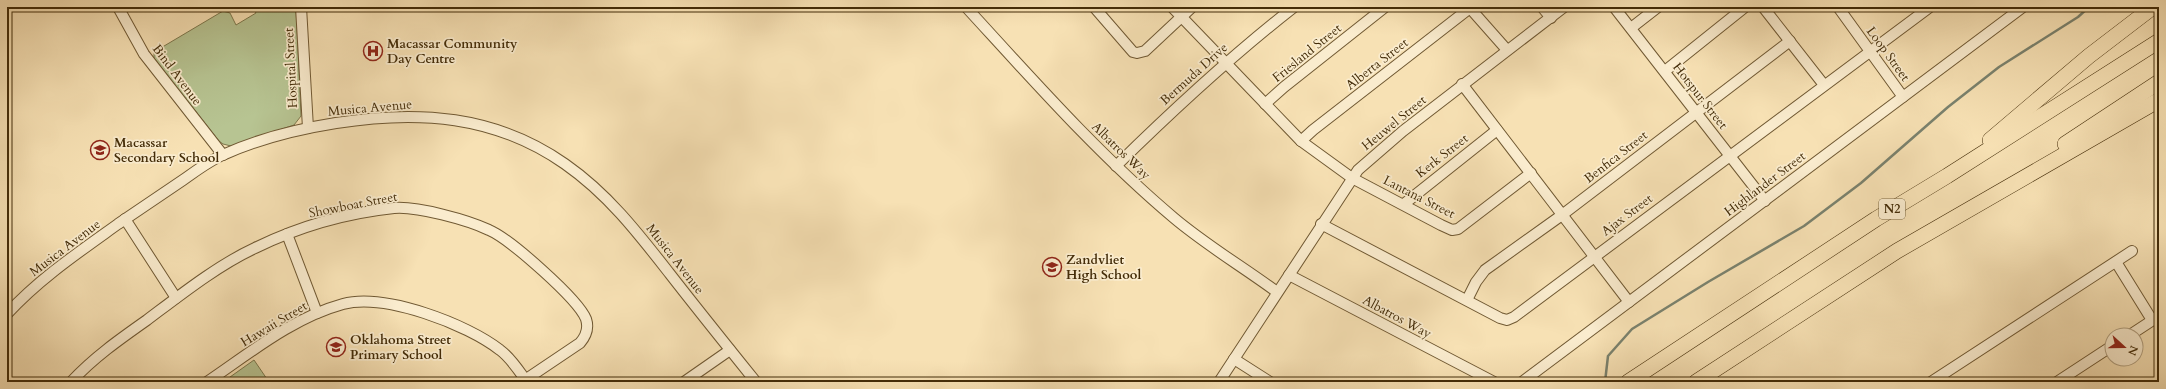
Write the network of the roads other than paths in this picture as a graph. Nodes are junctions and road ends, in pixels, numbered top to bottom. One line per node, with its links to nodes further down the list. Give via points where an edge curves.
1 (118, 7): 39 (street, Bind Avenue, via 144,54)
2 (301, 7): 36 (street, Hospital Street)
3 (966, 7): 41 (street, Albatros Way)
4 (1094, 7): 20 (street, via 1133,52 1137,53 1145,51)
5 (1172, 7): 20 (street, Lantana Street)
6 (1192, 7): 20 (street)
7 (1294, 7): 27 (street, Bermuda Drive)
8 (1385, 7): 34 (street, Friesland Street)
9 (1542, 7): 21 (street)
10 (1564, 7): 21 (street, Heuwel Street)
11 (1614, 7): 22 (street, Hotspur Street)
12 (1658, 7): 22 (street)
13 (1745, 7): 28 (street)
14 (1763, 7): 23 (street)
15 (1930, 7): 26 (street, Ajax Street)
16 (2023, 7): 32 (street, Highlander Street)
17 (2153, 7): 43 (highway, via 2089,56)
18 (1470, 8): 25 (street); 38 (street, Alberta Street, via 1319,125)
19 (1840, 8): 26 (street, Loop Street)
20 (1181, 16): 27 (street, Lantana Street)
21 (1551, 18): 25 (street, Heuwel Street)
22 (1632, 28): 28 (street, Hotspur Street)
23 (1790, 41): 31 (street); 35 (street, Benfica Street)
24 (2159, 41): 43 (highway, N2)
25 (1507, 50): 30 (street, Heuwel Street)
26 (1870, 52): 31 (street, Ajax Street); 32 (street, Loop Street)
27 (1225, 62): 34 (street, Lantana Street); 41 (street, Bermuda Drive)
28 (1665, 71): 35 (street, Hotspur Street)
29 (2159, 82): 51 (highway)
30 (1462, 84): 37 (street); 44 (street, Heuwel Street, via 1397,136)
31 (1824, 85): 40 (street, Ajax Street)
32 (1903, 97): 45 (street, Highlander Street)
33 (2159, 100): 51 (highway)
34 (1265, 104): 38 (street, Lantana Street)
35 (1696, 112): 40 (street, Hotspur Street); 47 (street, Benfica Street)
36 (308, 128): 39 (street, Musica Avenue, via 264,138); 64 (street, Musica Avenue, via 381,117 428,116 486,127 527,142 565,164 611,202)
37 (1497, 130): 42 (street); 46 (street, Kerk Street)
38 (1301, 142): 44 (street, Lantana Street)
39 (223, 155): 48 (street, Musica Avenue)
40 (1730, 155): 45 (street, Hotspur Street); 53 (street, Ajax Street)
41 (1116, 166): 56 (street, Albatros Way, via 1175,219)
42 (1531, 173): 46 (street, Lantana Street, via 1458,229 1452,230 1441,225); 47 (street)
43 (1947, 176): 76 (highway, N2, via 1876,219)
44 (1352, 178): 46 (street, Lantana Street); 49 (street, Heuwel Street)
45 (1765, 200): 59 (street, Highlander Street)
46 (1404, 204)
47 (1562, 215): 53 (street); 58 (street, Benfica Street, via 1485,270)
48 (125, 219): 57 (street); 61 (street, Musica Avenue, via 43,279)
49 (1321, 224): 55 (street, Heuwel Street); 58 (street, Ajax Street)
50 (286, 234): 57 (street, Showboat Street, via 242,255); 60 (street); 67 (street, Showboat Street, via 321,222 403,208 425,211 482,227 497,234 558,285 586,321 586,334 580,343)
51 (1925, 237): 77 (highway, via 1897,251)
52 (2132, 252): 54 (street)
53 (1594, 257): 58 (street, Ajax Street, via 1510,318 1500,318); 59 (street)
54 (2116, 262): 62 (street); 78 (street)
55 (1289, 275): 56 (street, Heuwel Street); 74 (street, Albatros Way)
56 (1277, 292): 66 (street, Heuwel Street)
57 (176, 298): 68 (street, Showboat Street, via 103,352)
58 (1467, 300)
59 (1629, 302): 75 (street, Highlander Street)
60 (317, 313): 67 (street, Hawaii Street, via 344,304 362,302 429,314 498,349); 69 (street, Hawaii Street, via 282,332)
61 (7, 314)
62 (2156, 318): 63 (street)
63 (2142, 327)
64 (730, 350): 70 (street); 71 (street, Musica Avenue)
65 (2104, 351): 79 (street)
66 (1234, 359): 72 (street, Heuwel Street); 73 (street)
67 (525, 381)
68 (71, 382)
69 (207, 382)
70 (684, 382)
71 (756, 382)
72 (1219, 382)
73 (1270, 382)
74 (1494, 382)
75 (1522, 382)
76 (1628, 382)
77 (1696, 382)
78 (1931, 382)
79 (2058, 382)

